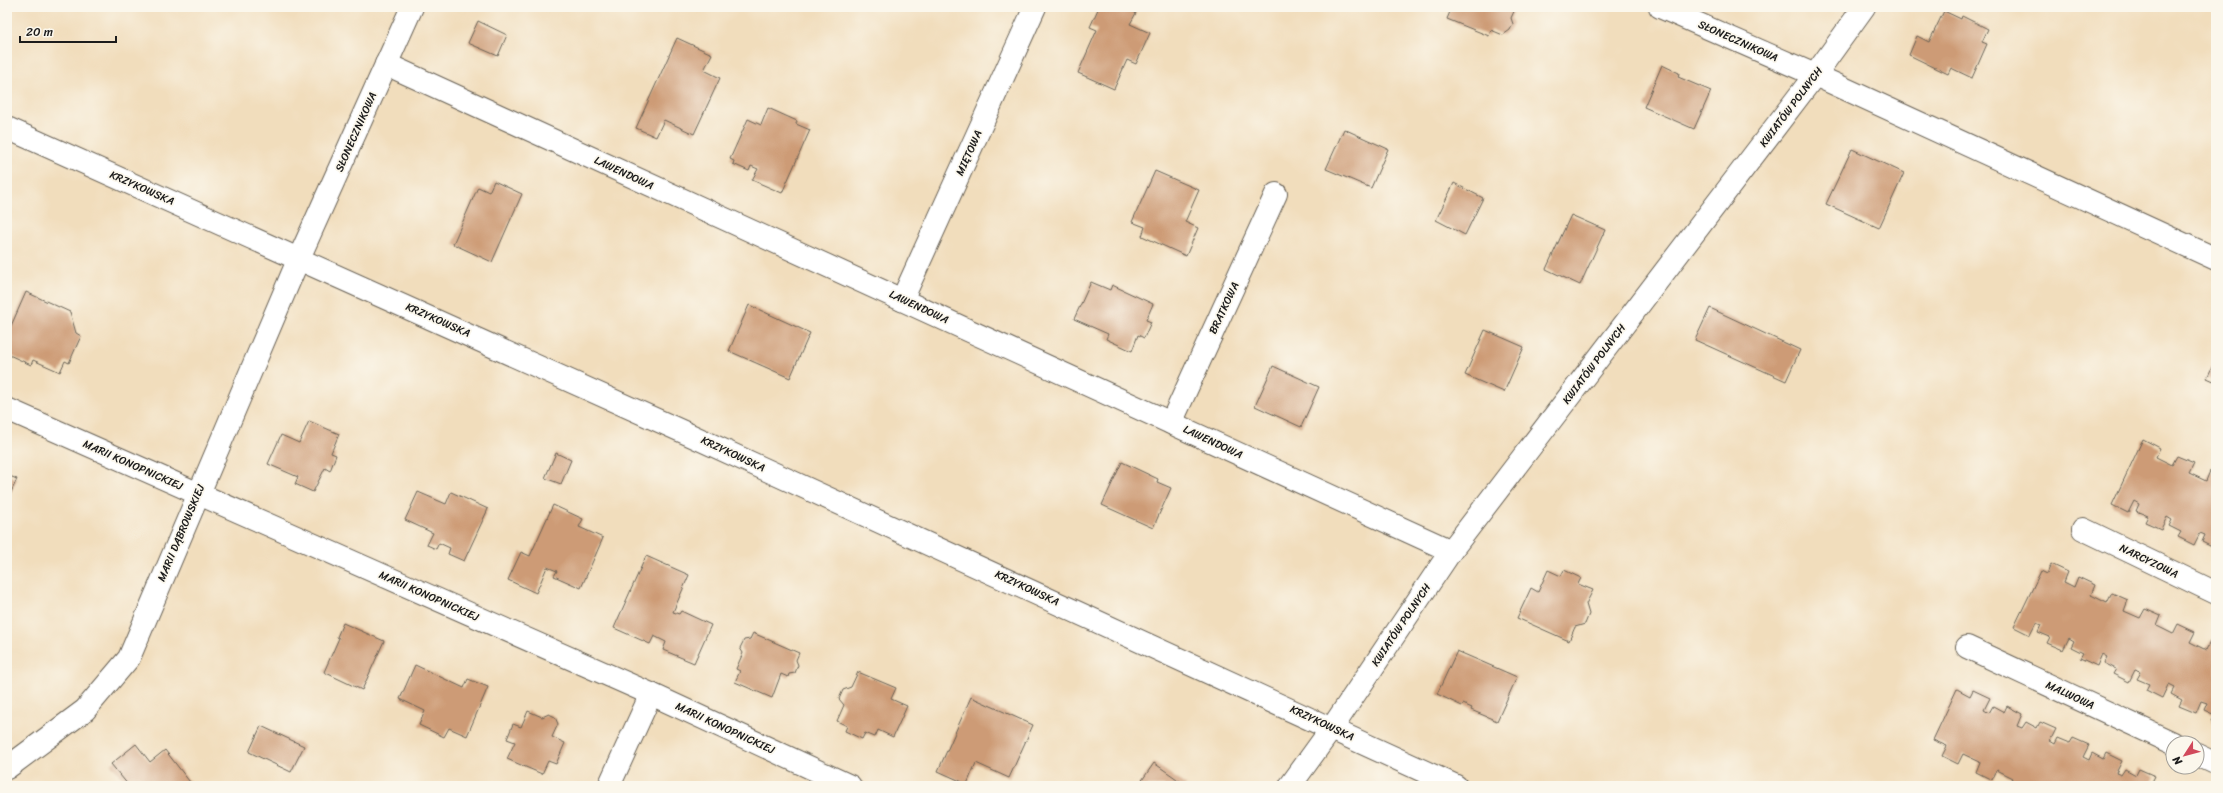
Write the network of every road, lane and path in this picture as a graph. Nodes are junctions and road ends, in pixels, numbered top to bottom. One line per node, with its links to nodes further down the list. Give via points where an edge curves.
1 (412, 7): 5 (street, SŁONECZNIKOWA)
2 (1035, 7): 11 (street, MIĘTOWA)
3 (1660, 7): 6 (street, SŁONECZNIKOWA)
4 (1864, 7): 6 (street, KWIATÓW POLNYCH)
5 (386, 64): 9 (street, SŁONECZNIKOWA); 11 (street, LAWENDOWA)
6 (1815, 75): 10 (street, SŁONECZNIKOWA); 16 (street, KWIATÓW POLNYCH)
7 (7, 128): 9 (street, KRZYKOWSKA)
8 (1276, 194): 13 (street, BRATKOWA)
9 (300, 258): 14 (street, MARII DĄBROWSKIEJ); 20 (street, KRZYKOWSKA)
10 (2216, 259)
11 (902, 300): 13 (street, LAWENDOWA)
12 (7, 409): 14 (street, MARII KONOPNICKIEJ)
13 (1171, 423): 16 (street, LAWENDOWA)
14 (197, 493): 19 (street, MARII KONOPNICKIEJ); 24 (street, MARII DĄBROWSKIEJ, via 129,658 85,710)
15 (2083, 528): 17 (street, NARCYZOWA)
16 (1451, 551): 20 (street, KWIATÓW POLNYCH)
17 (2216, 594)
18 (1967, 647): 21 (street, MALWOWA)
19 (651, 694): 25 (street); 26 (street, MARII KONOPNICKIEJ)
20 (1332, 728): 27 (street, KWIATÓW POLNYCH); 28 (street, KRZYKOWSKA)
21 (2165, 740)
22 (2205, 759): 23 (street)
23 (2216, 764)
24 (7, 768)
25 (609, 786)
26 (850, 786)
27 (1290, 786)
28 (1456, 786)

